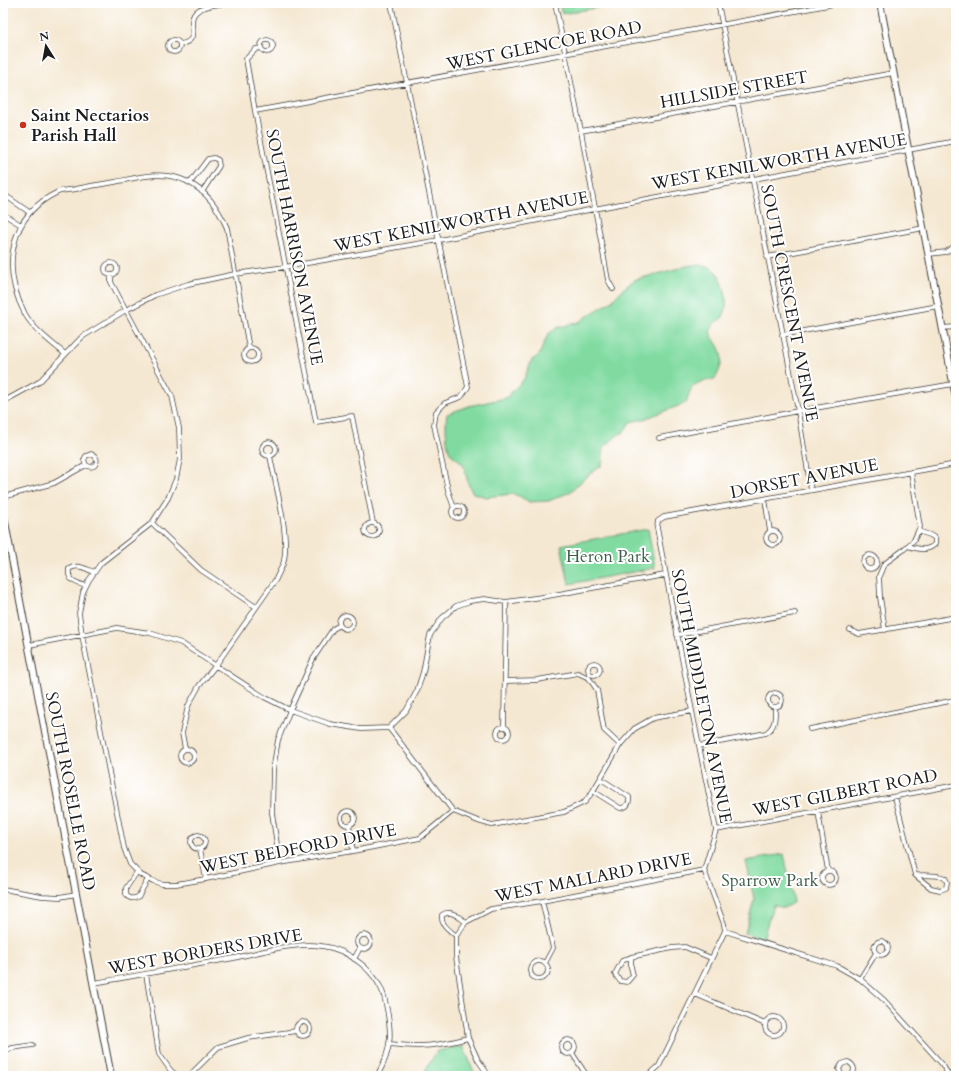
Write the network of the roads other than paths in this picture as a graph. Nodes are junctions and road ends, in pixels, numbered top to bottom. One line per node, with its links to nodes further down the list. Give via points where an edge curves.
1 (226, 3): 8 (street, via 196,11 192,16 191,39)
2 (391, 3): 12 (street)
3 (555, 3): 10 (street)
4 (718, 3): 7 (street, SOUTH CRESCENT AVENUE)
5 (839, 3): 7 (street, WEST GLENCOE ROAD)
6 (880, 3): 11 (main road)
7 (722, 24): 10 (street, WEST GLENCOE ROAD); 13 (street, SOUTH CRESCENT AVENUE)
8 (180, 44)
9 (261, 48): 14 (street, SOUTH HARRISON AVENUE, via 256,49 246,59)
10 (566, 54): 12 (street, WEST GLENCOE ROAD); 15 (street)
11 (893, 73): 13 (street, HILLSIDE STREET); 17 (main road)
12 (407, 84): 14 (street, WEST GLENCOE ROAD); 27 (street)
13 (737, 102): 15 (street, HILLSIDE STREET); 18 (street, SOUTH CRESCENT AVENUE)
14 (255, 111): 31 (street, SOUTH HARRISON AVENUE)
15 (581, 131): 22 (street)
16 (956, 141): 17 (street, WEST KENILWORTH AVENUE)
17 (909, 151): 18 (street, WEST KENILWORTH AVENUE); 26 (main road)
18 (752, 179): 22 (street, WEST KENILWORTH AVENUE); 30 (street, SOUTH CRESCENT AVENUE)
19 (190, 183): 20 (street); 20 (street, via 208,158 218,160 219,166); 23 (street, via 169,175 156,175 67,190 59,192)
20 (202, 192): 32 (street, via 218,210 227,228)
21 (3, 197): 23 (street, via 6,196)
22 (594, 209): 27 (street, WEST KENILWORTH AVENUE); 34 (street, via 608,280)
23 (29, 212): 25 (street)
24 (3, 214): 25 (street)
25 (21, 225): 41 (street, via 12,251 16,293 25,314 39,332)
26 (924, 228): 29 (main road); 30 (street)
27 (438, 240): 31 (street, WEST KENILWORTH AVENUE); 54 (street, via 468,387 461,397 445,404 436,412 434,425)
28 (956, 246): 29 (street, via 946,252)
29 (929, 254): 35 (main road)
30 (767, 257): 39 (street, SOUTH CRESCENT AVENUE)
31 (285, 267): 32 (street, WEST KENILWORTH AVENUE); 58 (street, SOUTH HARRISON AVENUE, via 316,422 352,416)
32 (235, 274): 36 (street, WEST KENILWORTH AVENUE, via 188,284 155,295); 40 (street)
33 (111, 275): 36 (street, via 111,282)
34 (613, 289)
35 (938, 306): 38 (main road); 39 (street)
36 (126, 310): 41 (street, WEST KENILWORTH AVENUE, via 82,338); 57 (street, via 172,396 179,428 180,459 176,479 168,498)
37 (956, 327): 38 (street)
38 (942, 328): 42 (main road)
39 (782, 335): 45 (street, SOUTH CRESCENT AVENUE)
40 (249, 348)
41 (65, 354): 44 (street, WEST KENILWORTH AVENUE, via 39,382)
42 (953, 384): 43 (main road); 45 (street)
43 (956, 398)
44 (3, 400)
45 (798, 411): 46 (street); 51 (street, SOUTH CRESCENT AVENUE)
46 (658, 438)
47 (270, 456): 68 (street, via 284,526 285,550 283,564 276,578)
48 (956, 464): 50 (street, DORSET AVENUE)
49 (86, 465): 52 (street, via 54,483)
50 (911, 472): 51 (street, DORSET AVENUE); 60 (street, via 920,527)
51 (811, 490): 53 (street, DORSET AVENUE)
52 (3, 496)
53 (765, 499): 56 (street, DORSET AVENUE, via 668,516); 59 (street)
54 (454, 508)
55 (3, 512): 76 (main road, SOUTH ROSELLE ROAD)
56 (658, 521): 65 (street, SOUTH MIDDLETON AVENUE)
57 (152, 523): 64 (street, via 106,558); 68 (street, via 201,570)
58 (373, 523)
59 (770, 531)
60 (918, 531): 61 (street); 61 (street, via 934,538 935,544 923,550)
61 (908, 546): 63 (street, via 884,564)
62 (875, 565): 63 (street)
63 (882, 569): 73 (street, via 879,576 880,597)
64 (94, 572): 66 (street); 66 (street, via 79,566 69,569 71,579)
65 (665, 575): 67 (street); 75 (street, SOUTH MIDDLETON AVENUE)
66 (86, 586): 74 (street, via 79,614)
67 (506, 602): 78 (street); 84 (street, via 470,600 456,606 442,618 430,635 417,691 406,711)
68 (256, 607): 77 (street)
69 (795, 613): 75 (street)
70 (956, 617): 73 (street)
71 (340, 625): 81 (street, via 332,629 313,659)
72 (850, 630): 73 (street, via 859,634)
73 (885, 630)
74 (82, 635): 76 (street); 77 (street, via 117,628 150,633 181,643); 102 (street, via 124,848 130,864)
75 (677, 635): 82 (street, SOUTH MIDDLETON AVENUE)
76 (29, 646): 107 (main road, SOUTH ROSELLE ROAD)
77 (216, 665): 81 (street, via 264,697); 88 (street, via 199,686 188,706 182,733)
78 (506, 681): 83 (street); 86 (street, via 537,680 578,673 590,676 597,690 604,730)
79 (956, 699): 85 (street)
80 (775, 707): 87 (street, via 775,724 772,730)
81 (290, 710): 84 (street, via 330,724 362,730); 99 (street, via 278,740 273,770 272,813)
82 (692, 711): 86 (street, via 653,718 634,729); 87 (street, SOUTH MIDDLETON AVENUE)
83 (504, 727)
84 (389, 728): 93 (street)
85 (810, 729)
86 (620, 745): 89 (street)
87 (699, 746): 96 (street, SOUTH MIDDLETON AVENUE)
88 (185, 749)
89 (601, 779): 91 (street); 91 (street, via 629,797 628,806 620,808)
90 (956, 785): 92 (street, WEST GILBERT ROAD)
91 (593, 791): 93 (street, via 585,802 564,812 492,825)
92 (895, 797): 94 (street, WEST GILBERT ROAD); 103 (street)
93 (453, 811): 98 (street, WEST BEDFORD DRIVE, via 420,838)
94 (818, 811): 96 (street, WEST GILBERT ROAD); 101 (street)
95 (349, 825): 98 (street)
96 (716, 830): 100 (street, SOUTH MIDDLETON AVENUE)
97 (200, 849): 105 (street)
98 (353, 851): 99 (street, WEST BEDFORD DRIVE)
99 (280, 863): 105 (street, WEST BEDFORD DRIVE)
100 (704, 870): 108 (street, WEST MALLARD DRIVE); 110 (street)
101 (828, 871)
102 (137, 872): 104 (street, WEST BEDFORD DRIVE); 104 (street, via 126,888 126,896 129,898 138,897)
103 (915, 875): 103 (street, via 931,888 946,888 945,878 939,875)
104 (148, 879): 105 (street, WEST BEDFORD DRIVE, via 169,885)
105 (206, 879)
106 (3, 889): 107 (street, via 42,896 60,897)
107 (76, 894): 120 (main road, SOUTH ROSELLE ROAD)
108 (542, 901): 109 (street, WEST MALLARD DRIVE, via 491,909); 117 (street, via 552,948)
109 (466, 922): 111 (street, WEST MALLARD DRIVE); 111 (street, via 452,912 442,915 443,924)
110 (725, 931): 115 (street); 119 (street, via 837,966)
111 (456, 936): 124 (street, via 456,957)
112 (360, 948): 116 (street)
113 (876, 953): 119 (street)
114 (631, 957): 114 (street, via 622,961 615,974 620,981 627,982 633,975); 115 (street, via 684,947)
115 (711, 958): 121 (street)
116 (354, 959): 118 (street, WEST BORDERS DRIVE, via 341,951 322,946 295,946); 125 (street, WEST BORDERS DRIVE, via 371,973 384,994 390,1021)
117 (545, 963): 117 (street, via 538,961 532,964 530,971 534,977 540,979 546,976 548,969)
118 (146, 974): 120 (street, WEST BORDERS DRIVE); 131 (street, via 159,1054 171,1071)
119 (860, 979): 138 (street, via 884,1000 942,1064)
120 (94, 983): 130 (main road, SOUTH ROSELLE ROAD)
121 (695, 994): 122 (street); 136 (street, via 659,1066)
122 (765, 1024): 122 (street, via 766,1031 772,1035 779,1033 783,1028 782,1021 776,1017 769,1018)
123 (296, 1031): 132 (street, via 248,1038 218,1047)
124 (468, 1038): 125 (street, via 442,1045 412,1047); 134 (street)
125 (390, 1044): 133 (street, WEST BORDERS DRIVE)
126 (32, 1045): 127 (street)
127 (3, 1052)
128 (572, 1053): 135 (street)
129 (853, 1075): 137 (street, via 852,1065 848,1062 840,1066)
130 (111, 1076)
131 (178, 1076)
132 (189, 1076)
133 (377, 1076)
134 (489, 1076)
135 (587, 1076)
136 (648, 1076)
137 (843, 1076)
138 (949, 1076)

